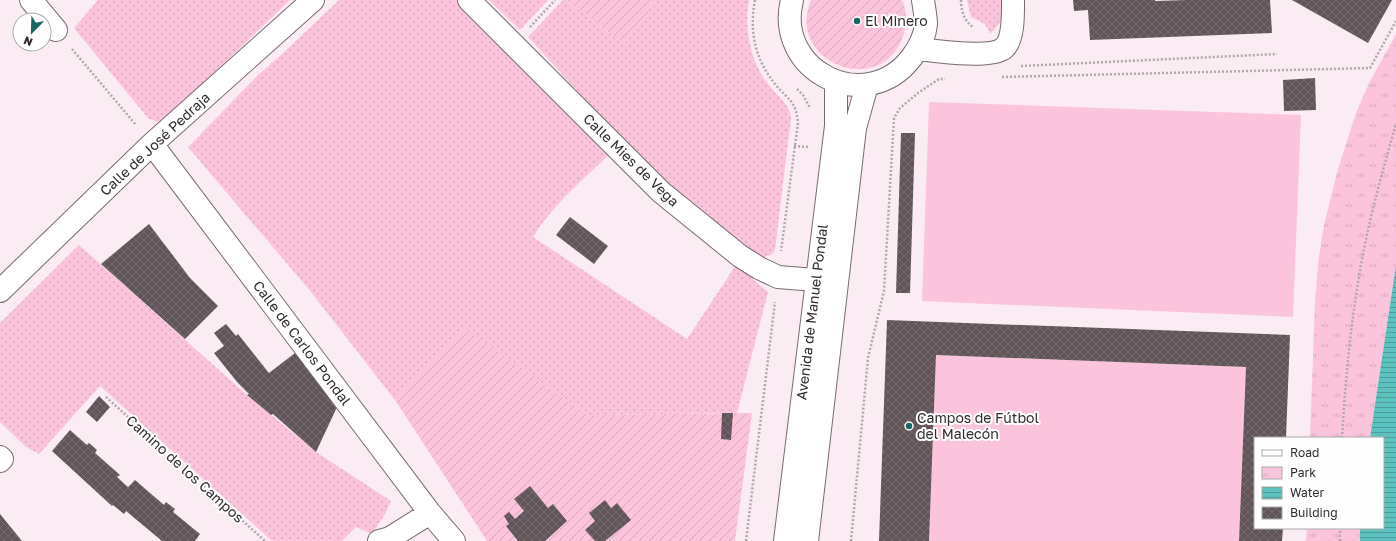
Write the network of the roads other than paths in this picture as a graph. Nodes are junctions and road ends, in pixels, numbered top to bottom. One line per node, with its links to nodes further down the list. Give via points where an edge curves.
1 (31, 0): 7 (street)
2 (313, 0): 11 (street, Calle de José Pedraja)
3 (469, 0): 12 (street, Calle Mies de Vega, via 661,192 740,256 778,277)
4 (792, 0): 9 (street, via 789,12 791,34 800,55 816,72)
5 (923, 0): 8 (street, via 926,24)
6 (1013, 0): 8 (street, via 1011,35 1004,48 990,54)
7 (56, 30)
8 (918, 49): 10 (street, via 905,66 888,79)
9 (836, 82): 10 (street); 12 (street, Avenida de Manuel Pondal, via 836,126)
10 (867, 85): 20 (street, Avenida de Manuel Pondal, via 855,128)
11 (152, 144): 13 (street, Calle de José Pedraja); 16 (street, Calle de Carlos Pondal)
12 (816, 280): 19 (street, Avenida de Manuel Pondal)
13 (0, 291)
14 (0, 457): 15 (street)
15 (0, 461)
16 (430, 513): 17 (street, via 390,538); 18 (street, Calle de Carlos Pondal)
17 (379, 541)
18 (454, 541)
19 (785, 541)
20 (807, 541)

